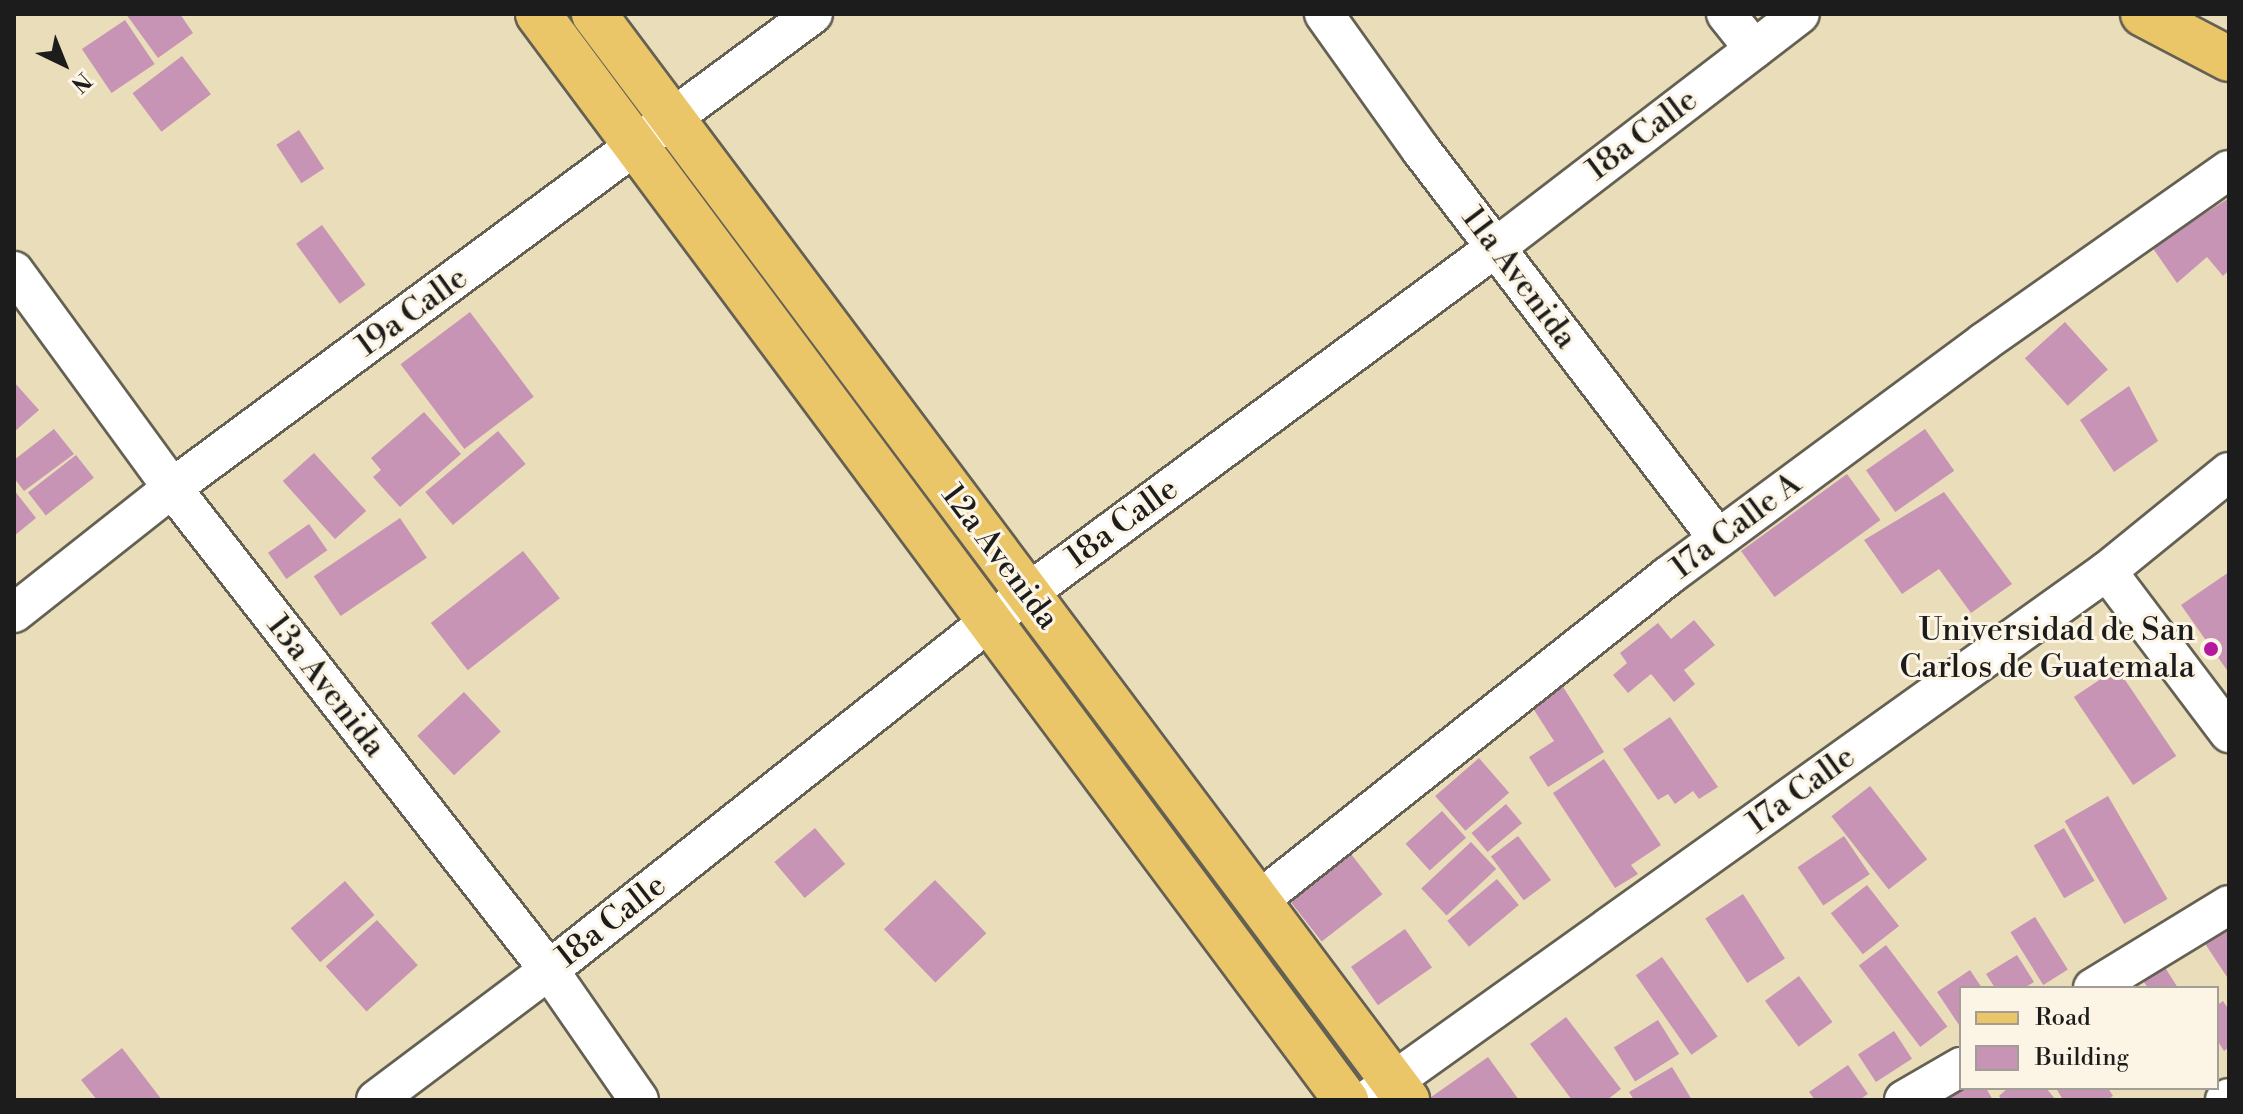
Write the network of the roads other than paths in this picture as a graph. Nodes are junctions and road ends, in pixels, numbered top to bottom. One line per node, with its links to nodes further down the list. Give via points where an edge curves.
1 (538, 14): 11 (main road, 12a Avenida)
2 (594, 14): 10 (main road, 12a Avenida)
3 (813, 14): 10 (street, 19a Calle)
4 (1324, 14): 13 (street, 11a Avenida)
5 (1726, 14): 8 (street)
6 (1800, 14): 8 (street, 18a Calle)
7 (2143, 14): 9 (main road)
8 (1754, 49): 13 (street, 18a Calle)
9 (2229, 59)
10 (673, 120): 11 (street, 19a Calle); 19 (main road, 12a Avenida)
11 (637, 147): 16 (street, 19a Calle); 21 (main road, 12a Avenida)
12 (2229, 170): 17 (street, 17a Calle A, via 1996,333)
13 (1495, 248): 17 (street, 11a Avenida); 19 (street, 18a Calle)
14 (14, 271): 16 (street, 13a Avenida)
15 (2229, 472): 18 (street, 17a Calle)
16 (172, 488): 20 (street, 19a Calle); 25 (street, 13a Avenida)
17 (1718, 539): 23 (street, 17a Calle A)
18 (2107, 571): 22 (street); 28 (street, 17a Calle)
19 (1027, 593): 21 (street, 18a Calle); 23 (main road, 12a Avenida)
20 (14, 613)
21 (990, 621): 25 (street, 18a Calle); 31 (main road, 12a Avenida)
22 (2229, 733)
23 (1258, 901): 28 (main road, 12a Avenida)
24 (2229, 905): 26 (street)
25 (549, 970): 29 (street, 18a Calle); 30 (street, 13a Avenida)
26 (2096, 986)
27 (1959, 1068): 32 (street)
28 (1389, 1094)
29 (376, 1100)
30 (639, 1100)
31 (1346, 1100)
32 (1904, 1100)

